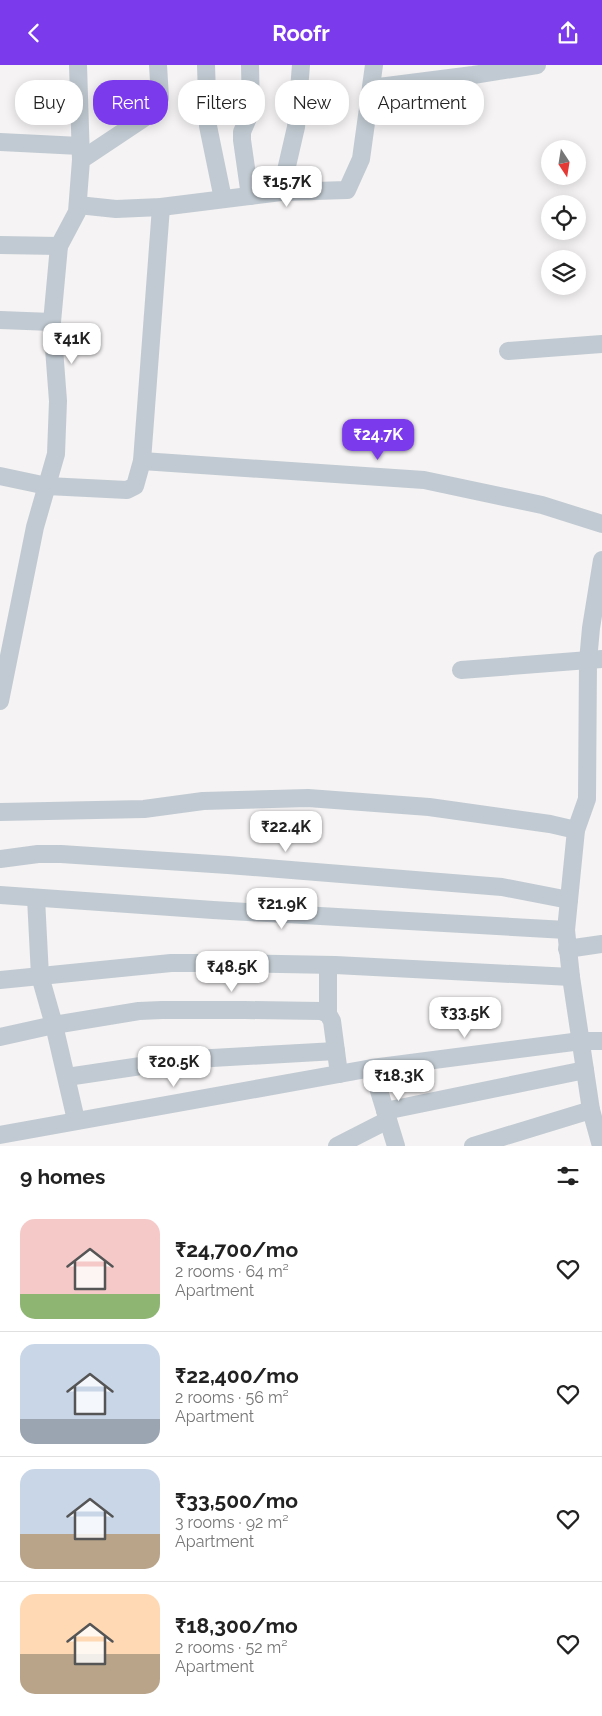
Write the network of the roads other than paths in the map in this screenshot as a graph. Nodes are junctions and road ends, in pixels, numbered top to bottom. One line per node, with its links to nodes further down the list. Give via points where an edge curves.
1 (78, 65): 12 (street)
2 (158, 65): 12 (street, via 160,98 152,112)
3 (206, 65): 15 (street, via 208,126)
4 (250, 65): 14 (street, via 251,111 242,140)
5 (301, 65): 13 (street, via 296,127)
6 (374, 65): 8 (street)
7 (537, 65): 9 (street)
8 (372, 80)
9 (430, 80)
10 (366, 125): 13 (street, via 361,159 347,190)
11 (0, 142): 12 (street)
12 (81, 153): 16 (street)
13 (281, 192): 14 (street)
14 (250, 196): 15 (street)
15 (223, 199): 17 (street)
16 (78, 205): 17 (street, via 116,209); 19 (street)
17 (161, 207): 24 (street)
18 (0, 245): 19 (street)
19 (58, 246): 21 (street)
20 (0, 320): 21 (street)
21 (52, 322): 26 (street, via 56,454)
22 (602, 344): 23 (street)
23 (508, 351)
24 (142, 461): 26 (street, via 135,486 127,491); 27 (street, via 424,480 542,505)
25 (0, 476): 26 (street)
26 (47, 486): 31 (street, via 35,527)
27 (602, 524)
28 (602, 561): 29 (street, via 591,628)
29 (595, 660): 30 (street); 32 (street)
30 (461, 670)
31 (0, 701)
32 (594, 797): 34 (street)
33 (0, 812): 34 (street, via 135,809 203,801 308,798 430,807)
34 (576, 830): 38 (street)
35 (0, 859): 38 (street, via 61,854 228,865 502,887)
36 (0, 895): 37 (street)
37 (36, 898): 39 (street); 43 (street)
38 (569, 900): 39 (street)
39 (566, 930): 41 (street)
40 (602, 944): 41 (street)
41 (567, 949): 44 (street)
42 (328, 965): 43 (street, via 171,963); 44 (street); 46 (street)
43 (40, 976): 45 (street); 47 (street)
44 (571, 977): 49 (street)
45 (0, 980)
46 (328, 1014): 47 (street, via 321,1011 162,1010); 51 (street)
47 (54, 1025): 48 (street); 55 (street)
48 (0, 1037)
49 (581, 1041): 50 (street); 52 (street); 53 (street)
50 (602, 1041)
51 (336, 1051): 54 (street); 55 (street, via 212,1058)
52 (372, 1067): 54 (street); 57 (street)
53 (585, 1070): 56 (street); 57 (street)
54 (339, 1074): 58 (street)
55 (68, 1077): 58 (street)
56 (591, 1110): 63 (street); 64 (street)
57 (386, 1116): 61 (street); 62 (street)
58 (76, 1120): 60 (street)
59 (0, 1135): 60 (street)
60 (28, 1138)
61 (341, 1145)
62 (396, 1146)
63 (473, 1146)
64 (602, 1146)

